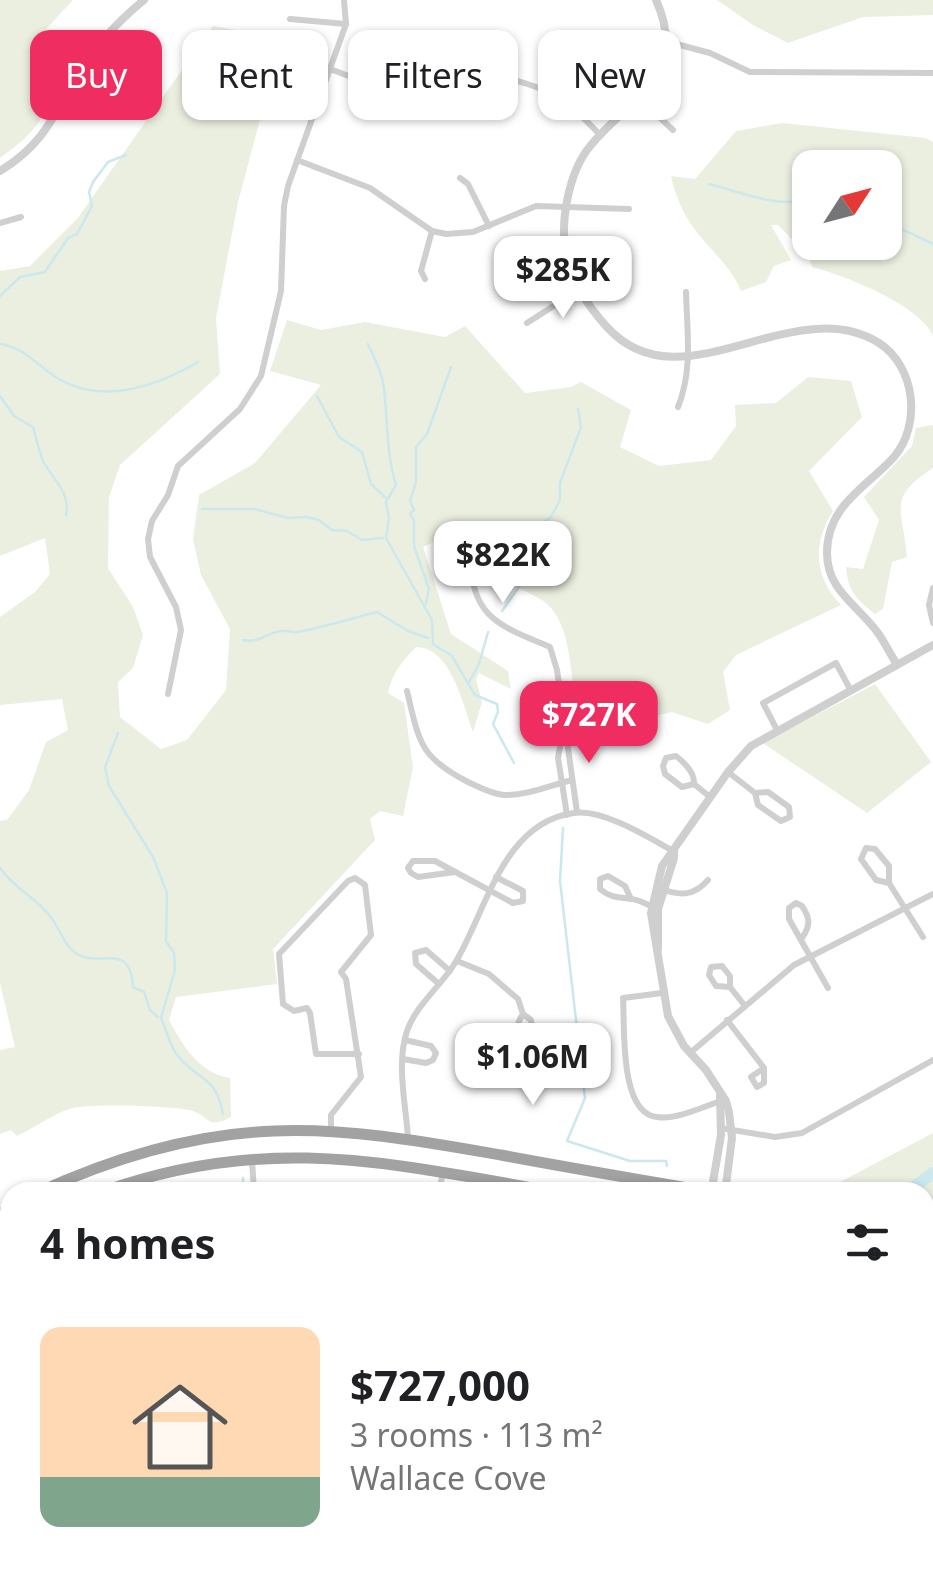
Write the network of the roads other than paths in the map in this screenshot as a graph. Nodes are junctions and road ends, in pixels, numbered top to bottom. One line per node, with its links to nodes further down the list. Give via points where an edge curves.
1 (144, 0): 17 (street, via 82,67 42,138)
2 (344, 0): 5 (street)
3 (656, 0): 6 (street)
4 (290, 19): 5 (street)
5 (346, 24): 8 (street)
6 (665, 30)
7 (681, 45): 9 (street, via 762,73)
8 (330, 69): 10 (street); 16 (street)
9 (933, 73)
10 (348, 76)
11 (518, 81): 15 (street, via 570,103)
12 (617, 120): 15 (street)
13 (662, 120): 14 (street)
14 (673, 130)
15 (600, 136): 19 (street, via 577,168)
16 (297, 160): 24 (street, via 370,188); 38 (street, via 284,206 278,309 261,376 240,409 178,466 152,521 150,558 181,630)
17 (0, 171)
18 (460, 178): 23 (street)
19 (568, 205): 20 (street); 23 (street, via 536,206); 26 (street, via 566,255)
20 (629, 209)
21 (21, 217): 22 (street)
22 (0, 223)
23 (489, 226): 24 (street, via 460,234)
24 (432, 230): 25 (street, via 421,271)
25 (425, 279)
26 (580, 289): 28 (street); 29 (street, via 612,334 632,348)
27 (686, 292): 29 (street)
28 (527, 323)
29 (688, 356): 30 (street); 35 (street, via 830,329 878,343 903,369 911,407 903,443 842,505 826,556 836,588 877,630)
30 (678, 407)
31 (470, 551): 39 (street, via 475,594 490,618 550,647)
32 (933, 588): 33 (street)
33 (933, 624)
34 (933, 645): 35 (street)
35 (897, 666): 36 (street)
36 (850, 689): 40 (street); 40 (street, via 836,663 763,703)
37 (407, 691): 43 (street, via 425,750 442,769 502,795)
38 (168, 694)
39 (565, 725): 42 (street); 43 (street, via 558,758)
40 (777, 730): 41 (street)
41 (728, 772): 45 (street); 46 (street)
42 (572, 780): 43 (street); 47 (street)
43 (562, 782): 48 (street)
44 (694, 784): 44 (street, via 685,763 666,758 665,774 682,786); 46 (street)
45 (755, 793): 45 (street, via 758,806 781,821 790,816 768,792)
46 (710, 798): 49 (street)
47 (577, 812): 48 (street); 49 (street)
48 (566, 814): 51 (street, via 528,837)
49 (674, 851): 54 (street, via 662,866)
50 (455, 872): 50 (street, via 430,859 408,868 418,876); 55 (street)
51 (496, 877): 55 (street); 55 (street, via 523,891 524,901)
52 (708, 880): 54 (street, via 689,894)
53 (889, 883): 53 (street, via 889,866 866,848 861,859 876,880); 59 (street)
54 (659, 888): 58 (street)
55 (488, 890): 63 (street)
56 (933, 894): 59 (street)
57 (631, 898): 57 (street, via 625,886 600,878 602,891); 58 (street)
58 (655, 908): 68 (street)
59 (906, 910): 60 (street); 62 (street)
60 (923, 937)
61 (802, 938): 61 (street, via 809,919 796,903 788,914); 62 (street)
62 (812, 954): 67 (street); 69 (street)
63 (456, 961): 64 (street); 70 (street, via 489,974 518,998)
64 (450, 970): 65 (street); 65 (street, via 426,950 415,953 416,964)
65 (439, 984): 72 (street)
66 (730, 987): 69 (street)
67 (828, 988)
68 (662, 993): 73 (street); 78 (street, via 623,998 630,1092 638,1109 656,1118)
69 (745, 1006): 71 (street)
70 (523, 1014): 70 (street, via 516,1027 520,1082 531,1090 538,1078 532,1023)
71 (727, 1020): 73 (street); 77 (street)
72 (405, 1040): 75 (street); 75 (street, via 436,1053 426,1063)
73 (690, 1052): 78 (street)
74 (359, 1054): 74 (street, via 341,972 371,935 365,885 354,878 278,954 283,1004 288,1010 307,1008 316,1054); 80 (street, via 362,1077 331,1114)
75 (403, 1059): 81 (street)
76 (933, 1060): 79 (street, via 802,1133 776,1137)
77 (764, 1068)
78 (719, 1099): 79 (street, via 726,1101)
79 (726, 1128): 90 (street)
80 (330, 1131): 81 (highway); 84 (highway, via 237,1134 154,1149)
81 (408, 1138): 89 (highway)
82 (252, 1159): 83 (highway, via 356,1159); 85 (highway); 86 (street)
83 (443, 1173): 87 (street); 88 (highway)
84 (63, 1182)
85 (136, 1182)
86 (253, 1182)
87 (441, 1182)
88 (497, 1182)
89 (658, 1182)
90 (713, 1182)

